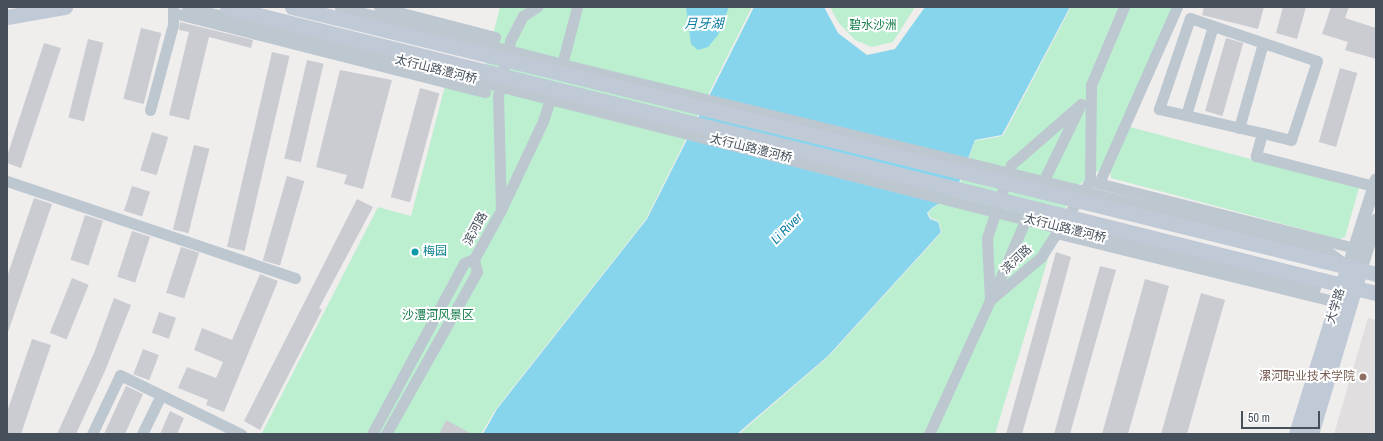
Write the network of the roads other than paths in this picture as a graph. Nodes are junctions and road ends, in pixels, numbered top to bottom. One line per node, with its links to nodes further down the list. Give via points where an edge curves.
1 (65, 7): 12 (main road)
2 (187, 7): 19 (street, 太行山路澧河桥, bridge)
3 (227, 7): 19 (main road, 太行山路澧河桥, bridge)
4 (292, 7): 16 (main road, bridge)
5 (340, 7): 16 (street, bridge)
6 (379, 7): 14 (street)
7 (537, 7): 29 (street, via 523,16 510,41 498,96)
8 (577, 7): 16 (street)
9 (1124, 7): 17 (street)
10 (1177, 7): 26 (street, 滨河路)
11 (173, 10): 18 (street); 21 (street, via 173,25)
12 (7, 17)
13 (1213, 26): 15 (street); 22 (street); 22 (street, via 1190,18 1159,109)
14 (495, 37)
15 (1263, 43): 23 (street); 24 (street, via 1317,62 1291,140)
16 (561, 68): 28 (main road, bridge)
17 (1091, 84): 20 (street); 26 (street)
18 (485, 92)
19 (552, 94): 29 (street, 滨河路, via 543,121); 30 (main road, 太行山路澧河桥, bridge)
20 (1081, 104): 28 (street); 41 (street, via 1011,165 987,238)
21 (150, 110)
22 (1186, 115): 23 (street)
23 (1240, 128): 24 (street)
24 (1262, 134): 27 (street, via 1256,156)
25 (7, 181): 37 (street)
26 (1094, 182): 32 (street, 滨河路); 33 (street)
27 (1375, 183): 33 (street, 大学路)
28 (1041, 187): 35 (main road, bridge, via 1325,255)
29 (501, 210): 34 (street, 滨河路)
30 (1029, 214): 32 (street, 太行山路澧河桥, bridge); 38 (main road, 太行山路澧河桥, bridge); 41 (street)
31 (1376, 219): 35 (street, 大学路)
32 (1057, 230): 38 (street, 太行山路澧河桥, bridge); 41 (street, 滨河路, via 1041,257); 42 (street)
33 (1354, 248): 35 (street, 大学路)
34 (474, 259): 44 (street, 滨河路, via 464,263); 45 (street, via 477,272)
35 (1354, 268): 36 (main road); 39 (main road, 大学路)
36 (1376, 274)
37 (295, 278)
38 (1316, 283): 39 (main road)
39 (1348, 286): 40 (main road); 42 (main road, 大学路); 53 (main road, 大学路)
40 (1376, 293)
41 (990, 300): 51 (street, 滨河路)
42 (1337, 302): 52 (main road, 大学路)
43 (161, 395): 46 (street, via 120,375); 47 (street); 48 (street)
44 (392, 396): 45 (street); 49 (street, 滨河路)
45 (403, 402): 50 (street)
46 (92, 434)
47 (142, 434)
48 (241, 434)
49 (372, 434)
50 (386, 434)
51 (929, 434)
52 (1296, 434)
53 (1311, 434)

